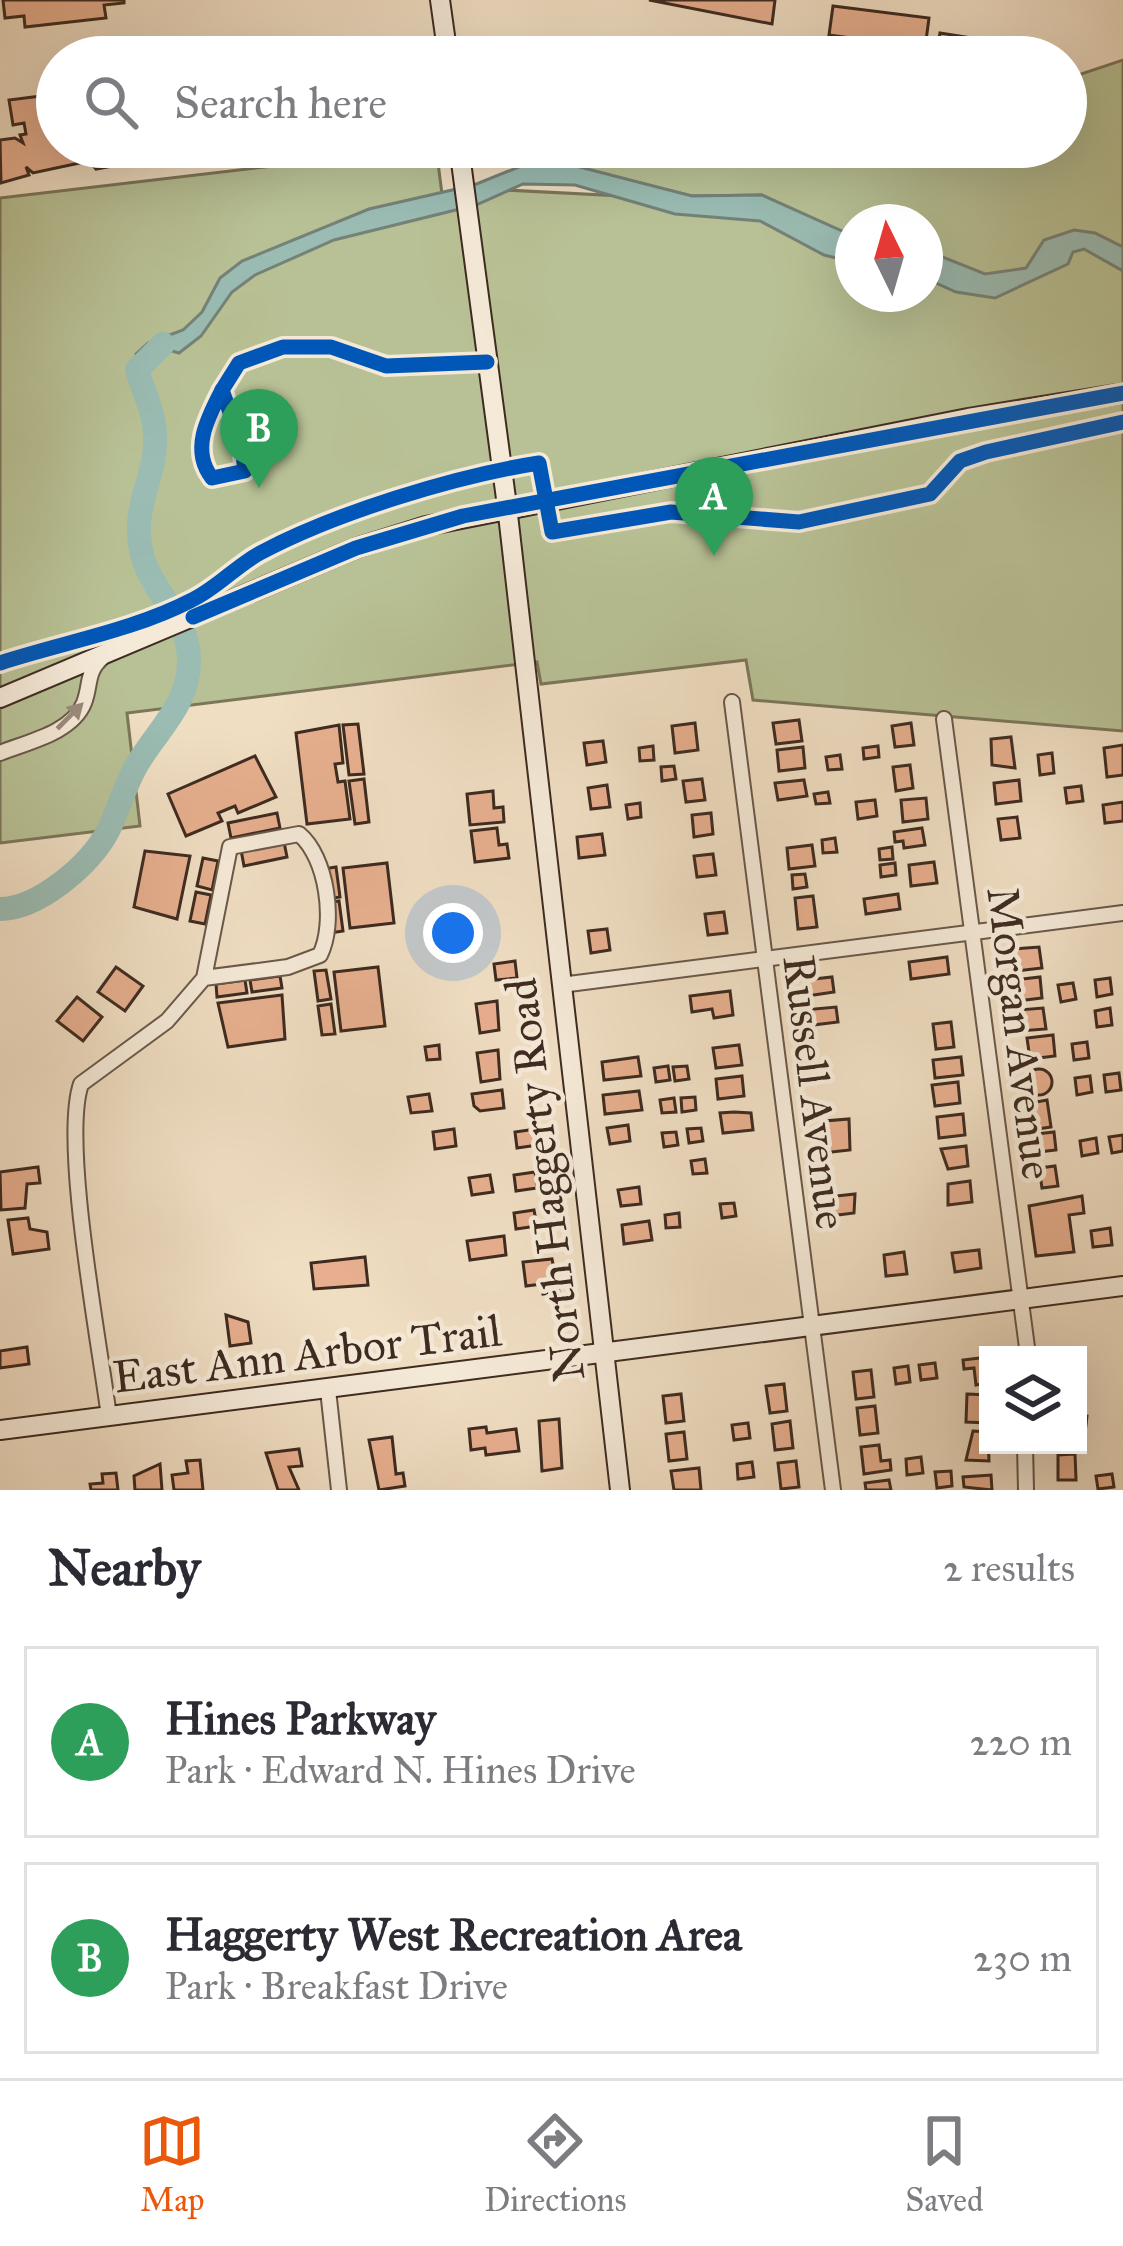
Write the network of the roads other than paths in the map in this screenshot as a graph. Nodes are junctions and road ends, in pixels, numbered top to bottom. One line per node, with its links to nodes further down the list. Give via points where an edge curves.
1 (440, 0): 2 (street)
2 (445, 36)
3 (461, 168): 4 (street, North Haggerty Road)
4 (487, 362): 5 (street, via 386,366 331,347 284,347 238,363); 7 (street, North Haggerty Road)
5 (222, 390): 5 (street, via 203,432 212,478 245,471)
6 (1123, 393): 7 (street)
7 (507, 506): 8 (street, via 356,548); 17 (street, North Haggerty Road)
8 (110, 651): 9 (street); 12 (street, one-way to 8, via 76,716 92,667)
9 (0, 698)
10 (732, 703): 15 (street, Russell Avenue)
11 (944, 719): 14 (street, Morgan Avenue)
12 (0, 753)
13 (1123, 913): 14 (street)
14 (971, 931): 15 (street); 19 (street, Morgan Avenue)
15 (763, 958): 17 (street); 20 (street, Russell Avenue)
16 (204, 978): 16 (street, via 320,955 328,929 318,855 299,835 230,848); 24 (street, via 76,1096)
17 (561, 985): 22 (street, North Haggerty Road)
18 (1123, 1286): 19 (street, East Ann Arbor Trail)
19 (1018, 1300): 20 (street, East Ann Arbor Trail); 21 (street, Morgan Avenue)
20 (812, 1328): 22 (street, East Ann Arbor Trail); 29 (street, Russell Avenue)
21 (1026, 1346)
22 (604, 1354): 23 (street, East Ann Arbor Trail); 28 (street, North Haggerty Road)
23 (328, 1390): 24 (street, East Ann Arbor Trail); 27 (street)
24 (109, 1417): 25 (street, East Ann Arbor Trail)
25 (0, 1430)
26 (1025, 1454): 30 (street)
27 (339, 1490)
28 (620, 1490)
29 (833, 1490)
30 (1026, 1490)

